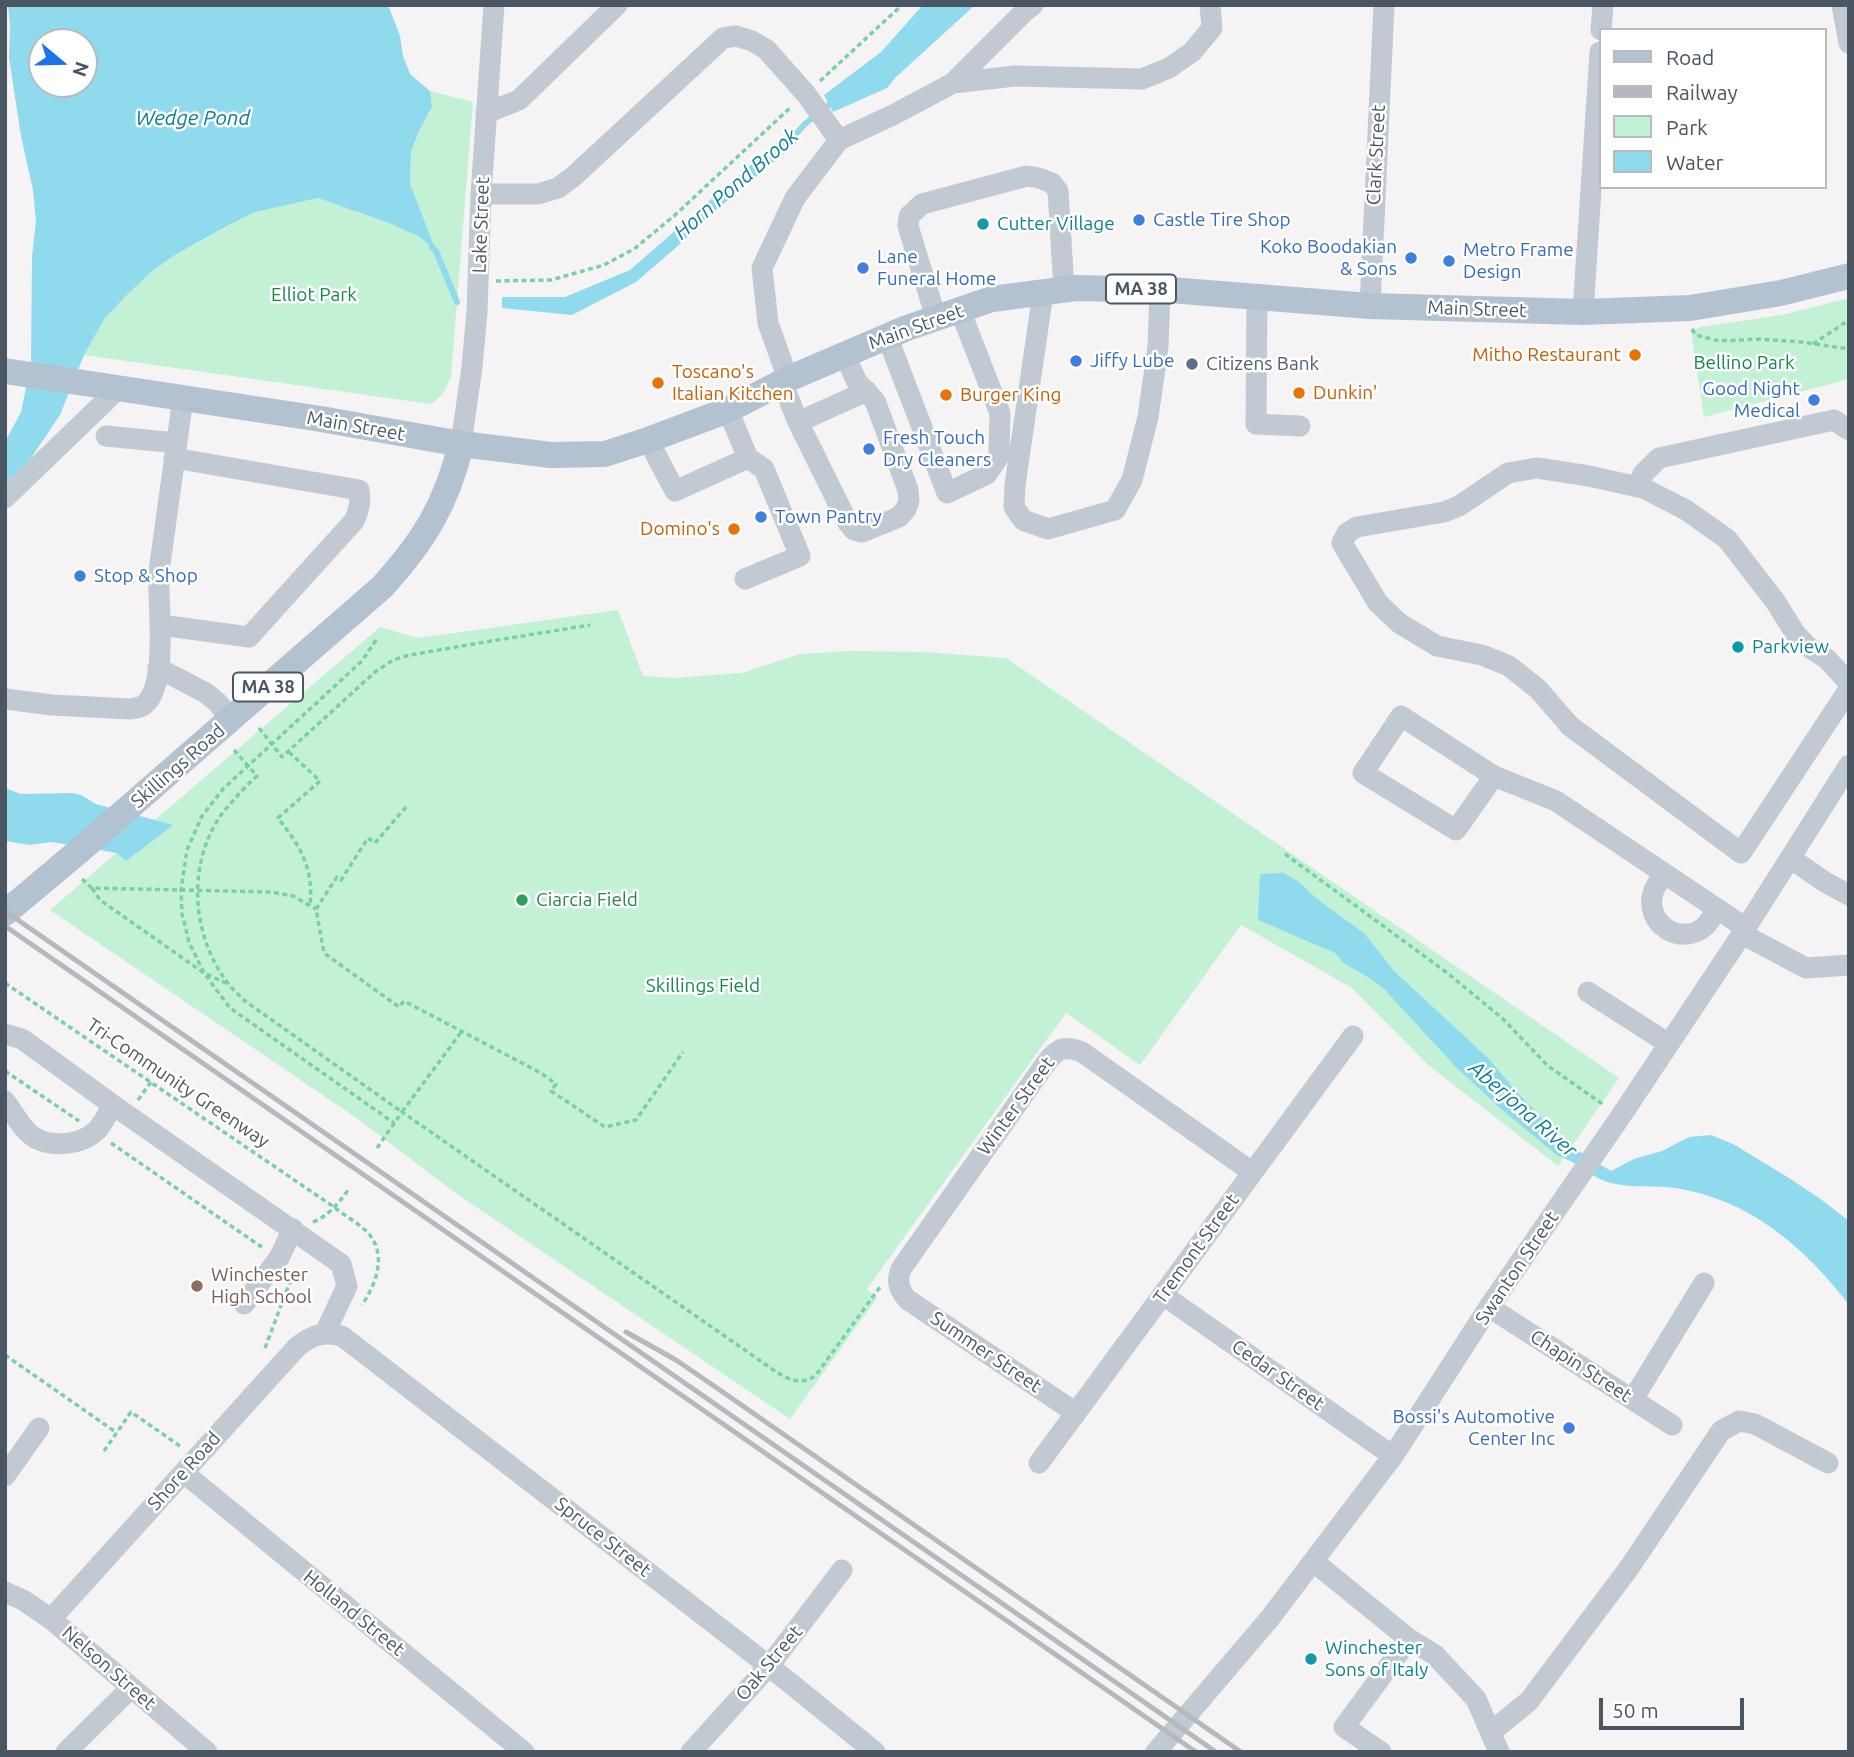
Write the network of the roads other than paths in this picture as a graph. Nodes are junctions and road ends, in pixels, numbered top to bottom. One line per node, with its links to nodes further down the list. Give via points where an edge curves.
1 (494, 5): 12 (street, Lake Street)
2 (617, 5): 12 (street, via 519,100)
3 (1033, 5): 10 (street)
4 (1210, 5): 10 (street, via 1212,28 1192,52 1142,79 1015,76)
5 (1384, 5): 19 (street, Clark Street)
6 (1603, 5): 8 (street)
7 (1842, 5): 9 (street)
8 (1601, 28)
9 (1849, 43)
10 (954, 83): 13 (street)
11 (1598, 83): 20 (street)
12 (486, 113): 14 (street, Lake Street)
13 (839, 140): 14 (street, via 766,49 736,36 723,38 558,188 538,194); 25 (street, via 795,198 762,268 768,323)
14 (481, 194): 35 (street, Lake Street, via 480,281)
15 (1849, 276): 20 (main road, Main Street / MA 38, via 1781,293 1681,309)
16 (1160, 289): 17 (main road, Main Street / MA 38); 17 (street, via 1148,416 1132,480 1115,510 1048,529 1023,520 1014,507 1016,473); 18 (main road, Main Street / MA 38)
17 (1054, 291): 21 (main road, Main Street / MA 38, via 992,299); 21 (street, via 1058,191 1039,178 1007,180 922,204 909,216 908,226)
18 (1257, 297): 19 (main road, Main Street / MA 38); 31 (street, via 1256,424)
19 (1370, 306): 20 (main road, Main Street / MA 38)
20 (1583, 312)
21 (948, 314): 22 (main road, Main Street / MA 38); 22 (street, via 1000,412 999,456 987,474 947,493)
22 (887, 336): 23 (main road, Main Street / MA 38)
23 (844, 355): 25 (main road, Main Street / MA 38); 27 (street, via 857,382)
24 (12, 372): 26 (main road, Main Street)
25 (785, 381): 29 (main road, Main Street / MA 38); 30 (street)
26 (119, 388): 28 (main road, Main Street); 39 (street)
27 (867, 391): 30 (street); 30 (street, via 875,401 908,489 909,501 899,517 862,532 854,530)
28 (183, 398): 35 (main road, Main Street); 36 (street)
29 (728, 410): 34 (main road, Main Street / MA 38); 37 (street)
30 (798, 422)
31 (1300, 426)
32 (1849, 430): 38 (street, via 1834,420 1660,458)
33 (106, 436): 36 (street)
34 (648, 440): 35 (main road, Main Street / MA 38, via 605,454 551,454); 37 (street, via 675,491)
35 (461, 444): 45 (main road, Skillings Road / MA 38, via 446,496 405,562)
36 (175, 451): 41 (street, via 159,571); 41 (street, via 359,490 360,499 354,521 249,637)
37 (748, 458): 40 (street, via 764,469 800,556)
38 (1637, 487): 43 (street, via 1686,510 1727,539 1796,633 1827,659); 43 (street, via 1536,468 1508,472 1459,506 1357,527 1342,543 1378,603 1399,623 1437,646 1509,666 1538,689 1570,726 1741,853)
39 (5, 498)
40 (746, 579)
41 (161, 625): 42 (street)
42 (158, 668): 44 (street, via 154,690 137,708); 45 (street, via 206,693)
43 (1849, 686)
44 (5, 699)
45 (231, 720): 52 (main road, Skillings Road / MA 38)
46 (1849, 765): 48 (street, Swanton Street)
47 (1494, 776): 47 (street, via 1401,716 1363,772 1456,830); 49 (street, via 1556,802)
48 (1790, 858): 50 (street); 53 (street, Swanton Street)
49 (1664, 874): 51 (street); 51 (street, via 1651,902 1658,922 1666,929 1675,934 1696,932)
50 (1849, 895)
51 (1717, 909): 53 (street)
52 (5, 913)
53 (1744, 931): 54 (street, via 1806,968); 58 (street, Swanton Street)
54 (1849, 965)
55 (1588, 992): 58 (street)
56 (5, 1034): 60 (street, via 22,1039)
57 (1353, 1036): 61 (street, Tremont Street)
58 (1668, 1044): 67 (street, Swanton Street)
59 (5, 1101): 60 (street, via 36,1138 59,1144 95,1132)
60 (113, 1105): 62 (street)
61 (1252, 1172): 64 (street, Winter Street, via 1088,1056 1061,1049 1046,1063 901,1269); 65 (street, Tremont Street)
62 (293, 1229): 66 (street, via 279,1258); 68 (street, via 341,1264 346,1286)
63 (1704, 1283): 69 (street)
64 (899, 1287): 70 (street, Summer Street, via 908,1300)
65 (1163, 1295): 70 (street, Tremont Street); 73 (street, Cedar Street)
66 (244, 1304)
67 (1489, 1307): 69 (street, Chapin Street); 73 (street, Swanton Street)
68 (325, 1333): 76 (street, Shore Road, via 297,1347); 84 (street, Spruce Street, via 342,1336)
69 (1633, 1399): 71 (street, Chapin Street)
70 (1076, 1413): 74 (street, Tremont Street)
71 (1672, 1425)
72 (39, 1428): 77 (street)
73 (1393, 1456): 78 (street, Swanton Street)
74 (1039, 1463)
75 (1828, 1463): 86 (street, via 1755,1424 1739,1421 1721,1431 1629,1568)
76 (190, 1465): 82 (street, Shore Road); 89 (street, Holland Street)
77 (5, 1476)
78 (1314, 1562): 83 (street); 92 (street, Swanton Street)
79 (842, 1570): 84 (street, Oak Street)
80 (5, 1576): 81 (street, Nelson Street)
81 (14, 1596): 82 (street, Nelson Street)
82 (51, 1619): 85 (street, Nelson Street)
83 (1409, 1639): 86 (street, via 1434,1655 1476,1699); 93 (street, via 1344,1727)
84 (769, 1666): 90 (street, Oak Street); 91 (street, Spruce Street)
85 (131, 1688): 87 (street); 88 (street, Nelson Street)
86 (1495, 1742)
87 (66, 1752)
88 (207, 1752)
89 (524, 1752)
90 (691, 1752)
91 (875, 1752)
92 (1156, 1752)
93 (1381, 1752)

